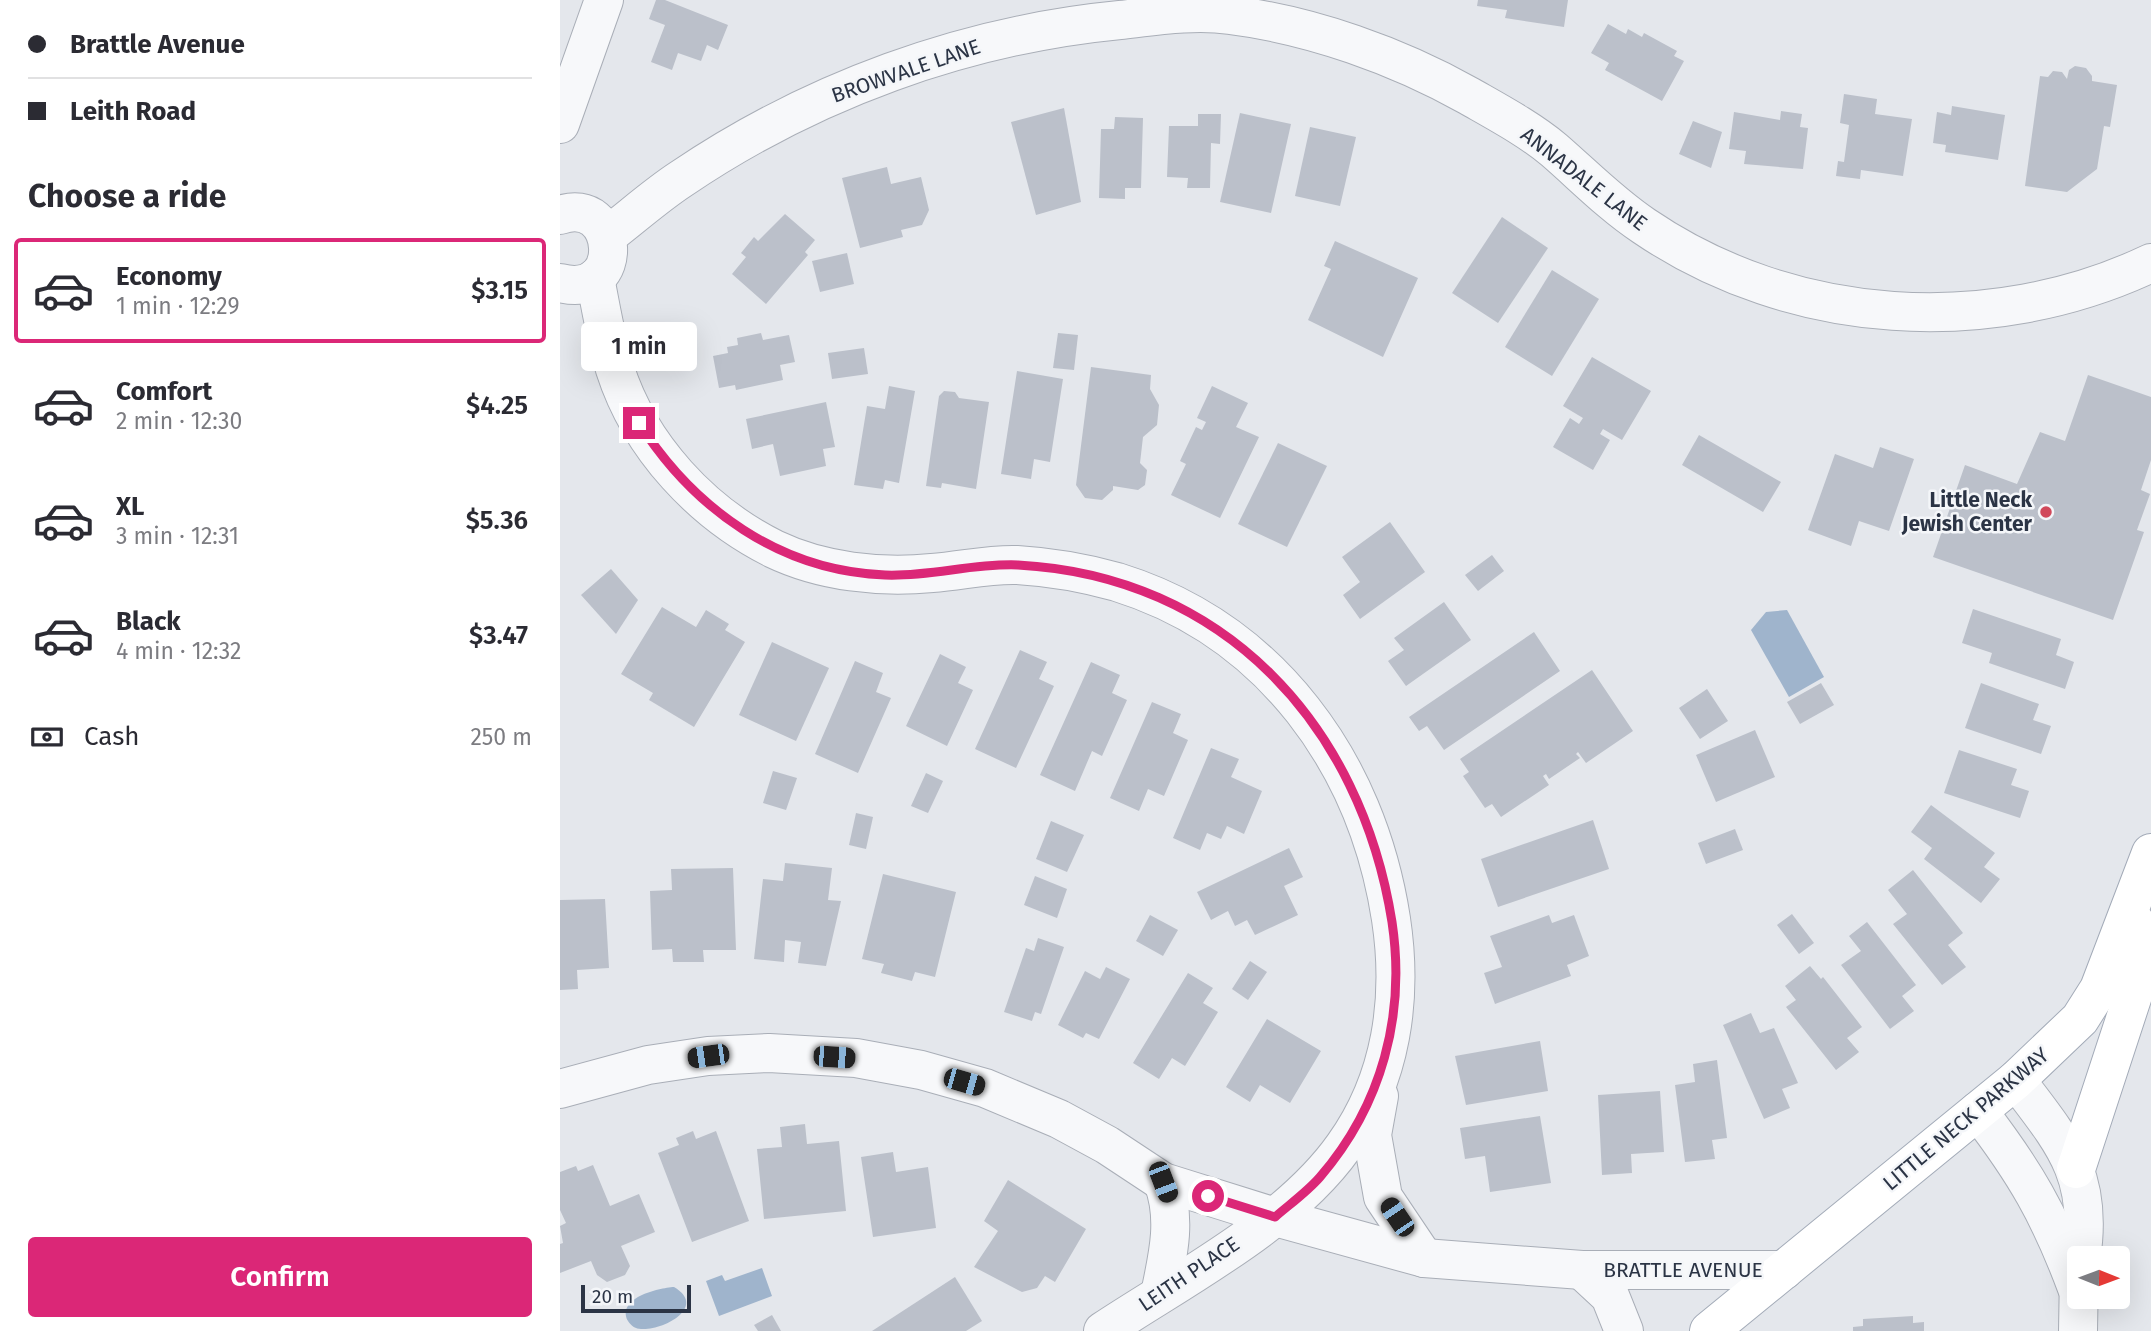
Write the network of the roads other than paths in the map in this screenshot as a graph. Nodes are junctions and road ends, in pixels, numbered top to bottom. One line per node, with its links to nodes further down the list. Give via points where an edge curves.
1 (604, 0): 3 (street)
2 (1231, 7): 5 (street, BROWVALE LANE, via 1080,24 992,41 901,68 808,106 737,144 678,181); 6 (street, ANNADALE LANE, via 1348,44 1434,78 1551,148 1603,196 1693,256 1803,298 1884,312 1952,313 2022,306 2118,279)
3 (560, 124)
4 (560, 215): 5 (street, via 591,217)
5 (607, 236): 7 (street, via 609,257)
6 (2151, 263)
7 (578, 280): 10 (street, via 639,423 659,455 711,509 775,549 824,566 883,575 1017,565 1119,583 1170,603 1228,637 1284,686 1321,733 1354,789 1373,835 1398,963 1393,1028)
8 (2151, 853): 9 (main road, LITTLE NECK PARKWAY)
9 (2135, 902): 11 (main road, LITTLE NECK PARKWAY, via 2099,989 2080,1019); 14 (main road, via 2134,992)
10 (1383, 1067): 16 (street, LEITH PLACE, via 1364,1114 1345,1144 1318,1179); 19 (street, via 1372,1135 1384,1197)
11 (2016, 1080): 13 (main road, LITTLE NECK PARKWAY); 14 (street, via 2067,1149)
12 (560, 1089): 15 (street, BRATTLE AVENUE, via 648,1065 708,1056 769,1053 856,1058 985,1088 1059,1119)
13 (1978, 1111): 18 (street, via 2032,1184); 21 (main road, LITTLE NECK PARKWAY)
14 (2076, 1169): 17 (street, via 2084,1204)
15 (1163, 1182): 16 (street, BRATTLE AVENUE); 22 (street, via 1171,1203 1171,1227)
16 (1275, 1217): 19 (street, BRATTLE AVENUE); 22 (street, LEITH PLACE)
17 (2081, 1246)
18 (2067, 1254)
19 (1424, 1258): 20 (street, BRATTLE AVENUE)
20 (1582, 1270): 21 (street, BRATTLE AVENUE); 25 (street, BRATTLE AVENUE, via 1610,1296)
21 (1784, 1270): 26 (main road, LITTLE NECK PARKWAY)
22 (1160, 1294): 24 (street, LEITH PLACE)
23 (2078, 1309): 27 (street)
24 (1103, 1331)
25 (1624, 1331)
26 (1709, 1331)
27 (2078, 1331)

